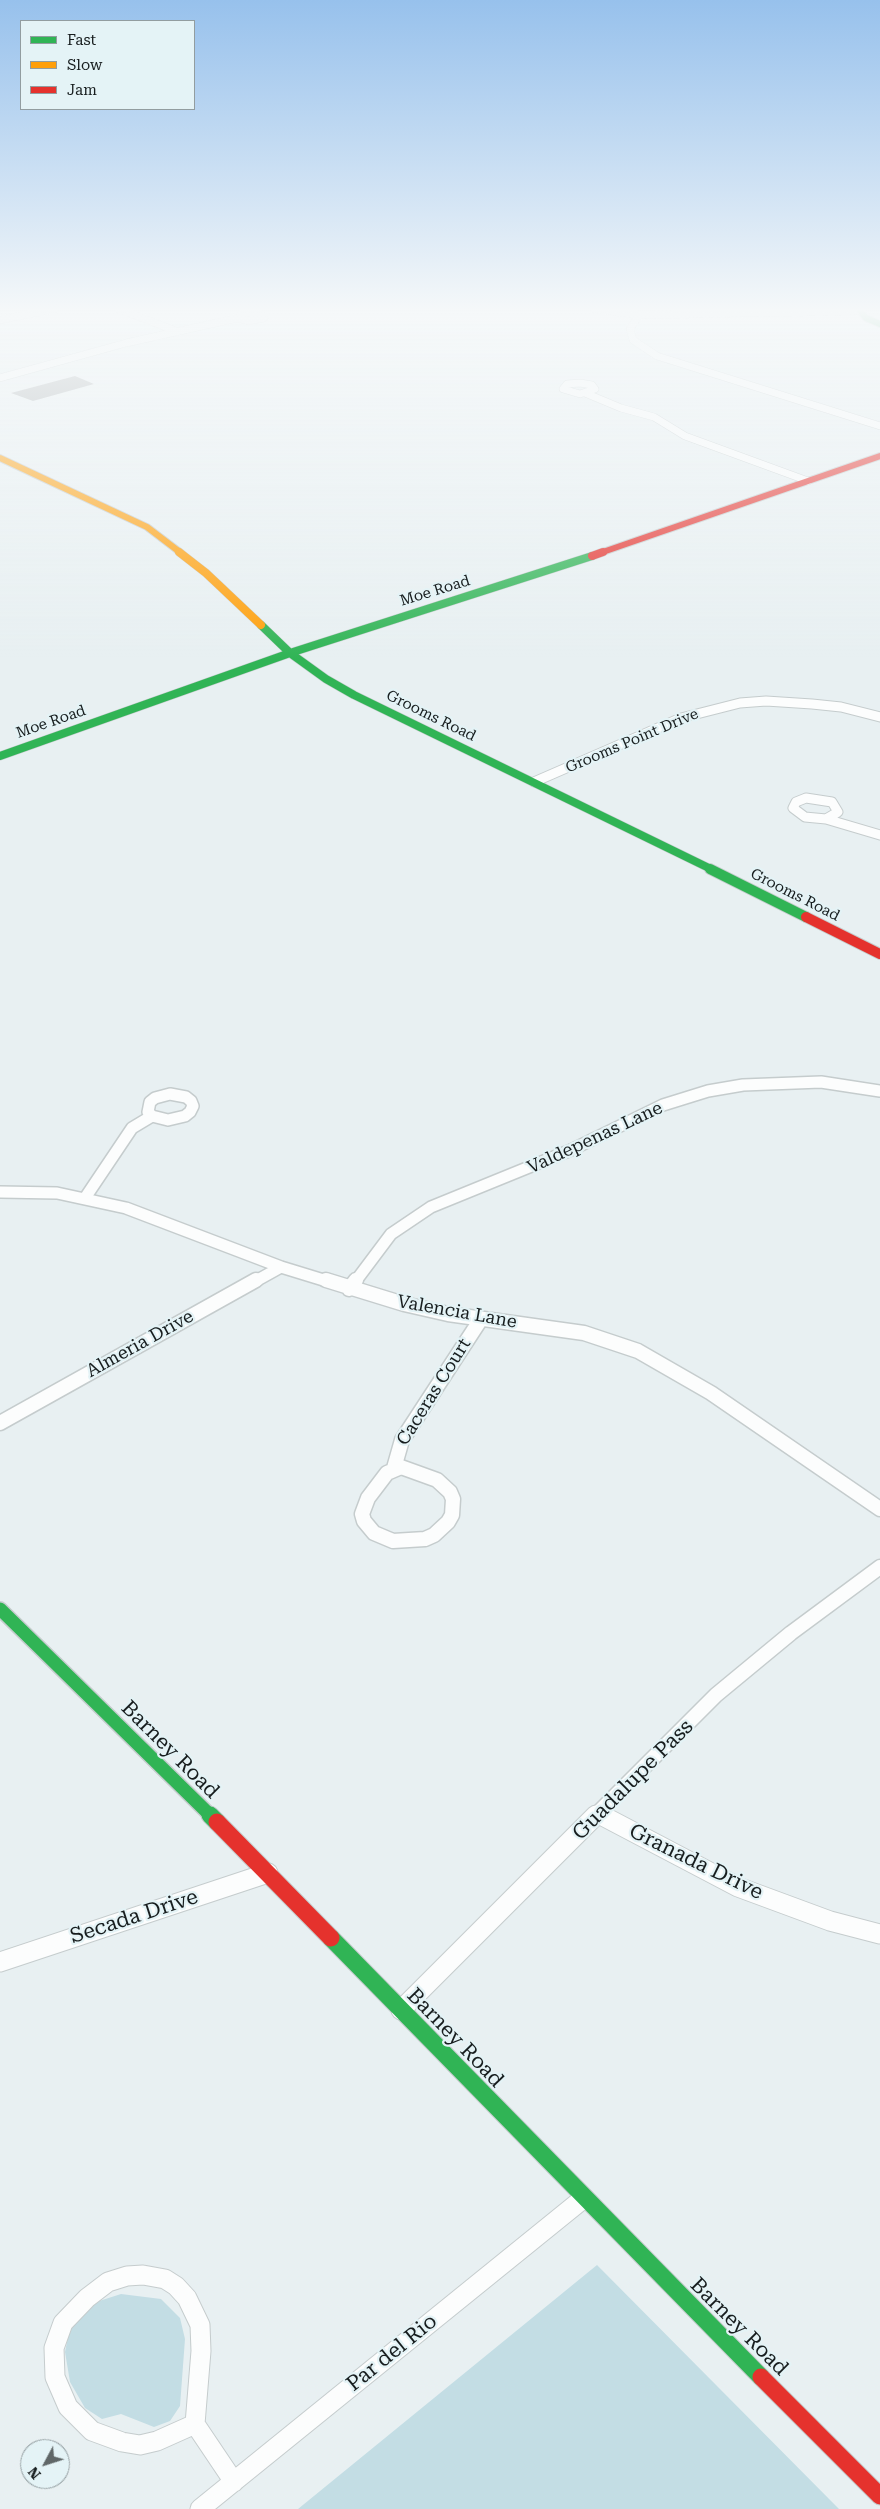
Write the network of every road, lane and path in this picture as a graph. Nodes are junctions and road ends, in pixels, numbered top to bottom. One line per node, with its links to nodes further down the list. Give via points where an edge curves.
1 (669, 426): 4 (street, via 685,436)
2 (880, 456): 4 (street, Moe Road)
3 (0, 458): 5 (street, Grooms Road, via 147,527 206,573)
4 (808, 481): 5 (street, Moe Road, via 527,578)
5 (290, 653): 7 (street, Moe Road); 8 (street, Grooms Road, via 354,695)
6 (880, 717): 8 (street, Grooms Point Drive, via 841,707 766,701 710,708)
7 (0, 756)
8 (534, 782): 11 (street, Grooms Road)
9 (826, 819): 10 (street)
10 (880, 835)
11 (880, 954)
12 (880, 1091): 17 (street, Valdepenas Lane, via 821,1082 743,1085 708,1091 663,1105 571,1150 431,1207 391,1234)
13 (152, 1116): 15 (street, via 132,1128)
14 (0, 1192): 15 (street, Valencia Lane, via 57,1193)
15 (85, 1198): 16 (street, Valencia Lane, via 126,1208)
16 (281, 1267): 17 (street, Valencia Lane); 19 (street, Almeria Drive)
17 (349, 1289): 18 (street, Valencia Lane, via 404,1304)
18 (481, 1318): 20 (street, Caceras Court, via 402,1440); 21 (street, Valencia Lane, via 584,1333 638,1351 711,1393)
19 (0, 1423)
20 (394, 1468): 20 (street, Caceras Court, via 363,1506 367,1527 393,1541 415,1541 434,1534 452,1515 450,1492 428,1476 408,1468)
21 (880, 1509)
22 (880, 1568): 24 (street, Guadalupe Pass, via 791,1633 716,1695)
23 (0, 1609): 25 (street, Barney Road)
24 (600, 1814): 26 (street, Granada Drive, via 738,1887 830,1921); 28 (street, Guadalupe Pass)
25 (268, 1873): 27 (street, Secada Drive); 28 (street, Barney Road)
26 (880, 1934)
27 (0, 1962)
28 (401, 2010): 29 (street, Barney Road)
29 (584, 2198): 31 (street, Par del Rio); 32 (street, Barney Road)
30 (195, 2424): 30 (street, via 200,2325 187,2298 176,2286 165,2279 144,2275 108,2282 63,2322 54,2348 55,2377 68,2407 92,2431 140,2445); 31 (street)
31 (234, 2482): 33 (street, Par del Rio)
32 (880, 2496)
33 (200, 2509)

